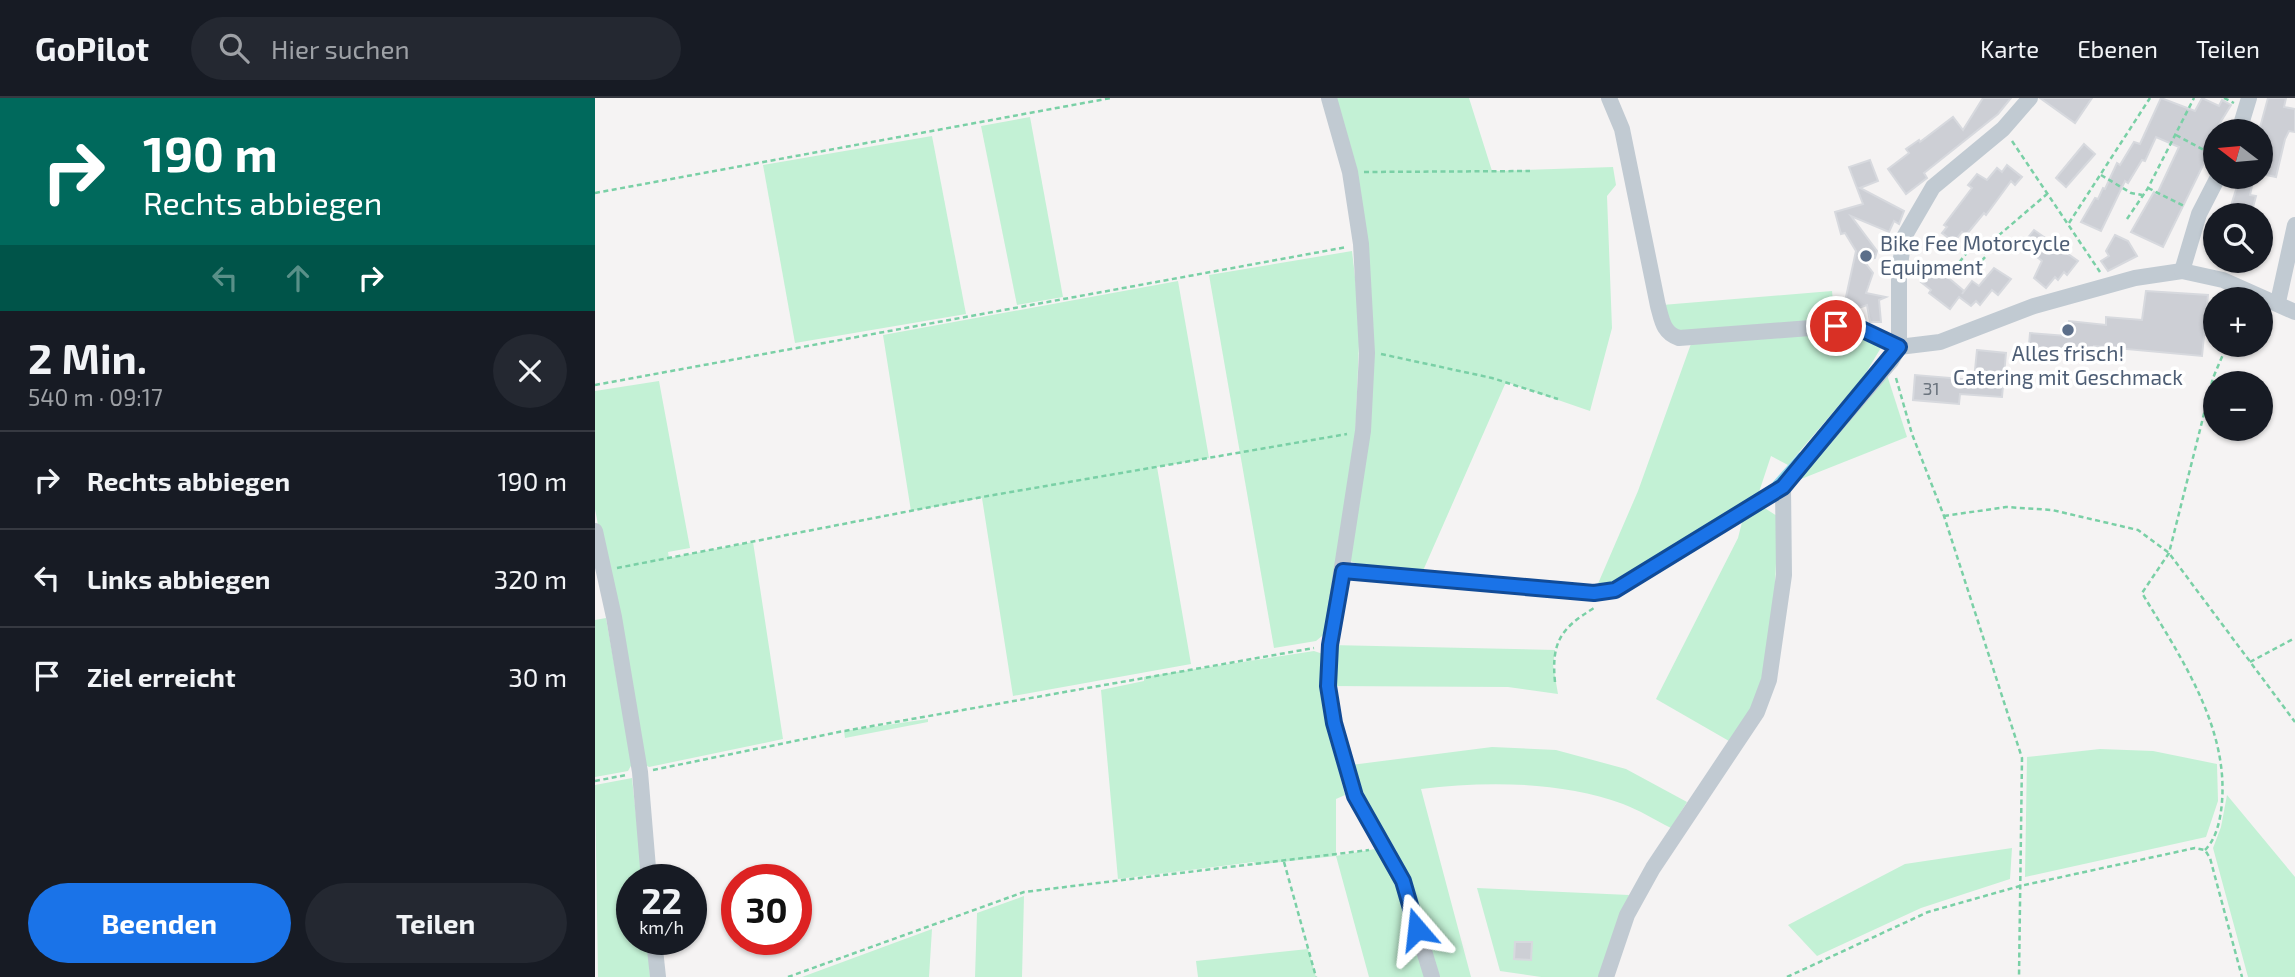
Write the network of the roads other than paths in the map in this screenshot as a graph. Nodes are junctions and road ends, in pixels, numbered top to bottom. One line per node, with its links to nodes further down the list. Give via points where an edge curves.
1 (1329, 98): 14 (street, via 1350,172 1361,244 1367,353 1363,431)
2 (1609, 98): 11 (street, via 1622,129 1658,306 1664,328 1671,335 1836,326 1859,328)
3 (2030, 98): 11 (street, via 2003,129 1933,187 1904,237)
4 (2249, 98): 5 (street)
5 (2243, 119)
6 (2212, 189): 8 (street, via 2199,214)
7 (2295, 225): 9 (street)
8 (2182, 271): 9 (street, via 2223,280); 11 (street, via 2135,278 2034,306)
9 (2278, 302): 10 (street)
10 (2295, 312)
11 (1895, 354): 12 (street)
12 (1783, 487): 14 (street, via 1615,590 1594,593); 19 (street, via 1784,575 1769,680 1757,712 1693,805 1627,915)
13 (595, 531): 15 (street, via 640,772)
14 (1343, 571): 18 (street, via 1330,645 1328,686 1334,723 1355,796 1403,881)
15 (648, 864)
16 (656, 955): 17 (street)
17 (658, 977)
18 (1432, 977)
19 (1605, 977)

